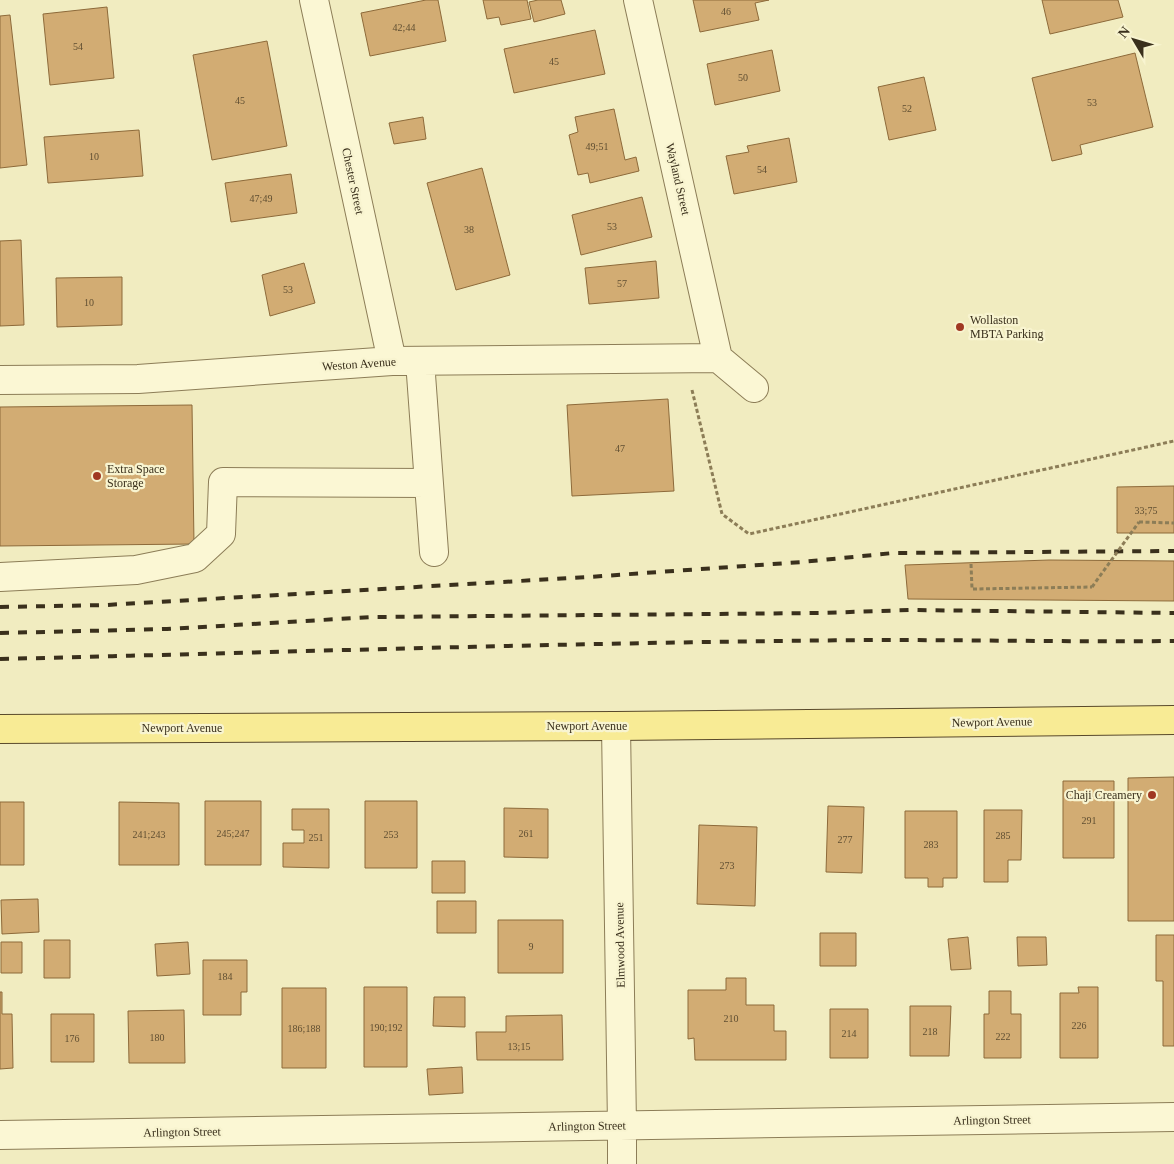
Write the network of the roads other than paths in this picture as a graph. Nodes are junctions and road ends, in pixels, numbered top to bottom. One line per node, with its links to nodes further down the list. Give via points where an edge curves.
1 (314, 0): 4 (street, Chester Street)
2 (638, 0): 3 (street, Wayland Street)
3 (718, 358): 5 (street, Weston Avenue); 7 (street)
4 (392, 361): 5 (street, Weston Avenue); 6 (street, Weston Avenue, via 138,380)
5 (420, 361): 8 (street)
6 (0, 380)
7 (754, 388)
8 (429, 483): 9 (street); 10 (street, via 223,482 221,534 195,558 136,570)
9 (434, 552)
10 (0, 578)
11 (1174, 720): 12 (main road, Newport Avenue)
12 (616, 726): 13 (main road, Newport Avenue); 15 (street, Elmwood Avenue)
13 (0, 729)
14 (1174, 1117): 15 (street, Arlington Street)
15 (622, 1126): 16 (street, Arlington Street); 17 (street, Elmwood Avenue)
16 (0, 1135)
17 (622, 1164)

